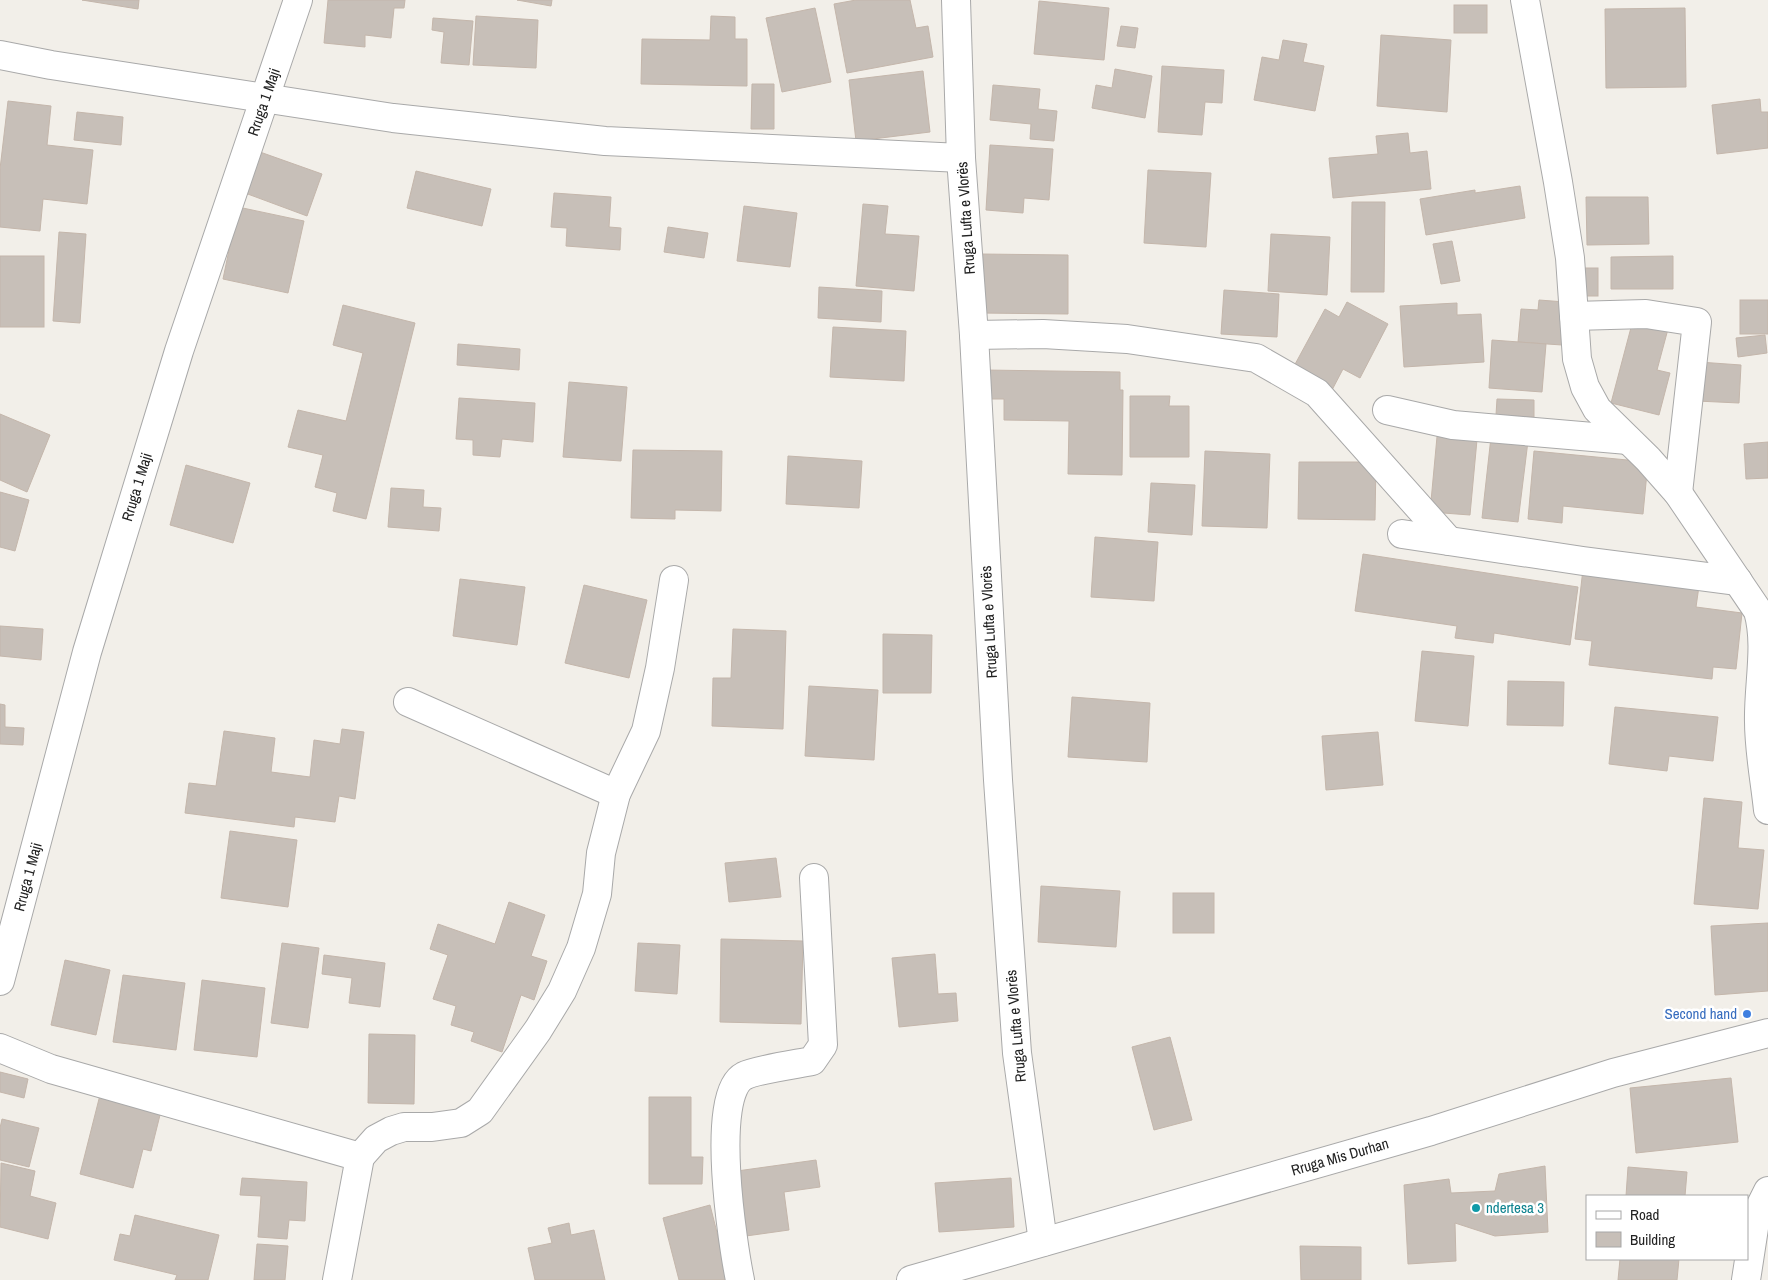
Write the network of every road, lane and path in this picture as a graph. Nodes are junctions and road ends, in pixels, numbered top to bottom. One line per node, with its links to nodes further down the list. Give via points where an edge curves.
1 (298, 0): 5 (street, Rruga 1 Maji)
2 (956, 0): 6 (street, Rruga Lufta e Vlorës)
3 (1525, 0): 7 (street, via 1570,258)
4 (0, 55): 5 (street)
5 (266, 100): 6 (street, via 393,118 605,141); 20 (street, Rruga 1 Maji, via 179,351 90,643)
6 (961, 158): 8 (street, Rruga Lufta e Vlorës)
7 (1574, 316): 10 (street, via 1577,359 1585,387 1597,409); 11 (street, via 1646,314 1697,322)
8 (974, 335): 13 (street, via 1043,334 1127,339 1256,358 1317,393); 25 (street, Rruga Lufta e Vlorës, via 997,770 1016,1043)
9 (1387, 410): 10 (street, via 1453,425)
10 (1628, 440): 11 (street)
11 (1678, 493): 15 (street)
12 (1402, 534): 13 (street)
13 (1449, 541): 15 (street)
14 (674, 580): 17 (street, via 646,731)
15 (1738, 582): 18 (street, via 1764,625 1758,723)
16 (408, 702): 17 (street)
17 (616, 794): 23 (street, via 602,853 597,894 581,948 562,991 494,1093 480,1111 461,1123 391,1131 376,1139)
18 (1768, 810)
19 (814, 878): 28 (street, via 823,1045 812,1061 744,1076 734,1087 729,1101 725,1156 733,1245)
20 (0, 981)
21 (1768, 1033): 25 (street, Rruga Mis Durhan, via 1613,1073 1431,1131)
22 (0, 1048): 23 (street, via 51,1070)
23 (360, 1157): 27 (street)
24 (1768, 1191): 29 (street, via 1756,1215)
25 (1043, 1242): 26 (street, Rruga Mis Durhan)
26 (921, 1279)
27 (337, 1280)
28 (740, 1280)
29 (1746, 1280)

